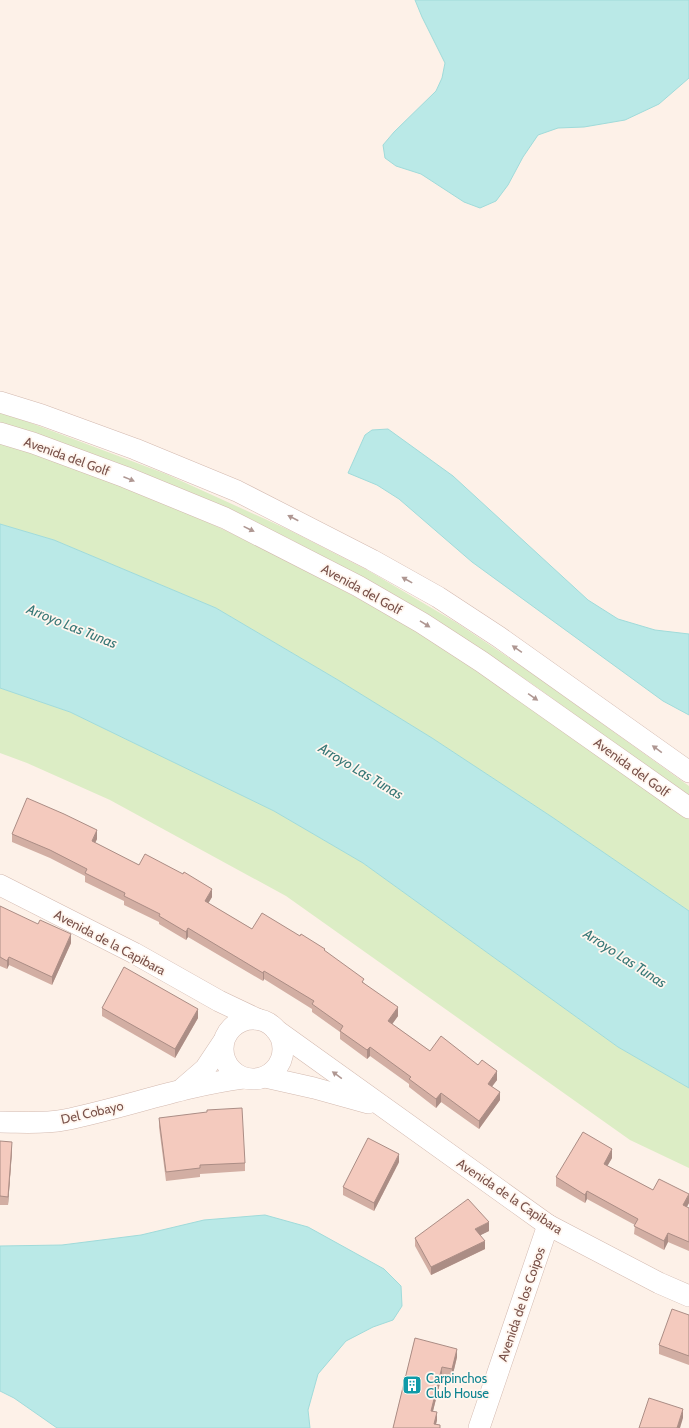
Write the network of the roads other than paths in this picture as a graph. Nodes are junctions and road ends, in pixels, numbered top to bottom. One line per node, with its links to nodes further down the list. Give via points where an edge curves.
1 (0, 402): 3 (street, one-way to 1, via 499,637 438,597 372,560 237,490 135,449)
2 (0, 433): 4 (street, Avenida del Golf, one-way to 4, via 124,477 225,518 358,586 482,662)
3 (689, 772)
4 (689, 808)
5 (0, 885): 6 (street, Avenida de la Capibara, via 134,953)
6 (219, 1001): 7 (street, Avenida de la Capibara); 9 (street, via 225,1018)
7 (257, 1019): 8 (street, Avenida de la Capibara); 9 (street, via 249,1019 233,1026)
8 (276, 1030): 11 (street, via 283,1047 282,1057); 13 (street, Avenida de la Capibara, one-way to 8)
9 (226, 1037): 10 (street, via 224,1060 235,1074); 12 (street, Del Cobayo, via 205,1069)
10 (243, 1078): 11 (street, Avenida de la Capibara); 12 (street, Del Cobayo)
11 (265, 1078): 13 (street, Avenida de la Capibara)
12 (182, 1089): 14 (street, Del Cobayo, via 63,1120)
13 (380, 1106): 15 (street, Avenida de la Capibara)
14 (0, 1122)
15 (548, 1225): 16 (street, Avenida de la Capibara); 17 (street, Avenida de los Coipos)
16 (689, 1296)
17 (480, 1428)

